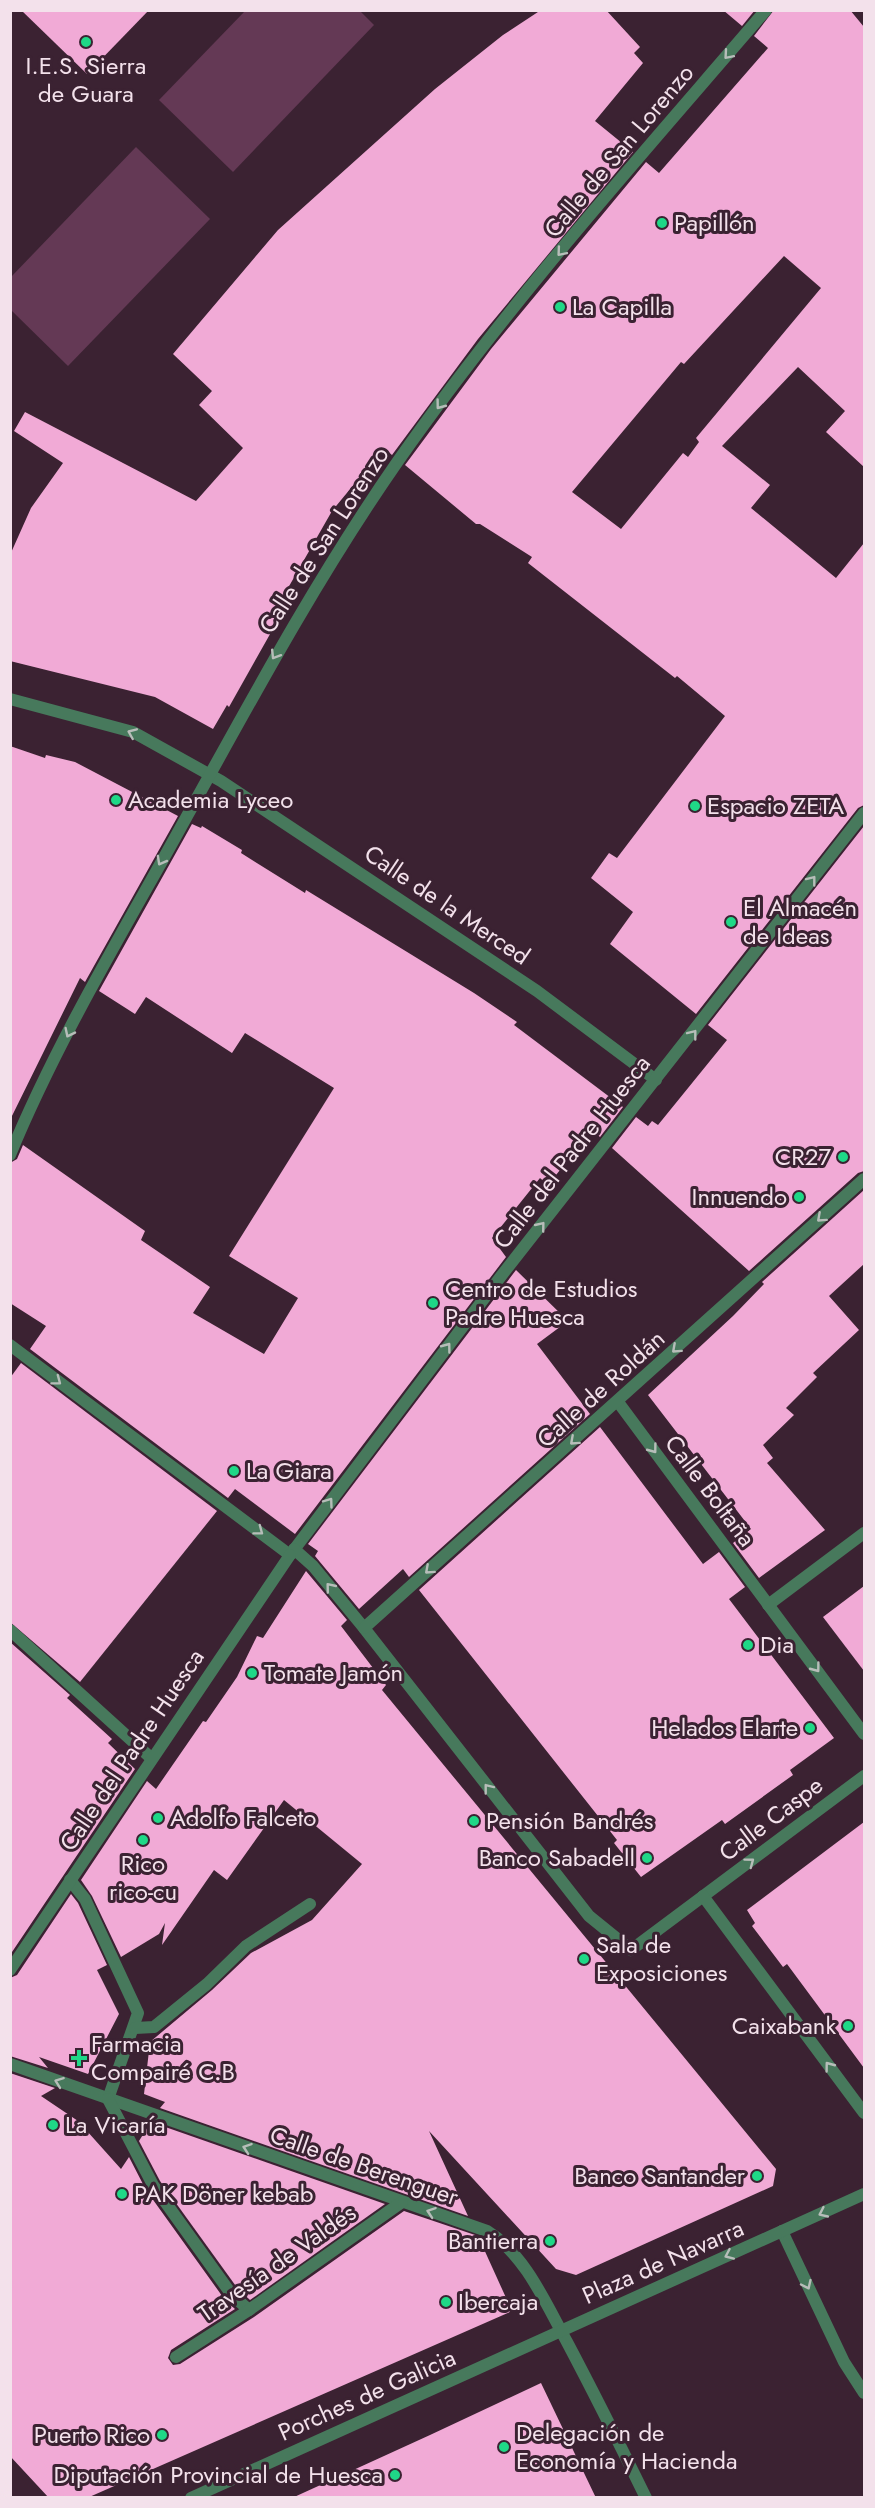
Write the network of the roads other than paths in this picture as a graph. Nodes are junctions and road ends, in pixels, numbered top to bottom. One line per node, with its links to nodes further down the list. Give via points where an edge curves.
1 (766, 10): 3 (street, Calle de San Lorenzo, one-way to 3, via 502,322 398,461 271,662)
2 (10, 699): 3 (street, Calle de la Merced, one-way to 2, via 133,732)
3 (209, 774): 5 (street, Calle de la Merced, via 527,984); 6 (street, Calle de San Lorenzo, one-way to 6, via 91,988)
4 (864, 813): 5 (street, Calle del Padre Huesca, one-way to 4)
5 (656, 1080): 11 (street, Calle del Padre Huesca, one-way to 5, via 504,1271)
6 (10, 1155)
7 (864, 1179): 9 (street, Calle de Roldán, one-way to 9)
8 (10, 1345): 11 (street, one-way to 11)
9 (618, 1402): 12 (street, Calle Boltaña, one-way to 12); 13 (street, Calle de Roldán, one-way to 13)
10 (864, 1533): 12 (street)
11 (292, 1552): 13 (street, one-way to 11, via 313,1566); 16 (street, Calle del Padre Huesca)
12 (768, 1605): 15 (street, Calle Boltaña, one-way to 15)
13 (364, 1628): 19 (street, Calle Caspe, one-way to 13, via 631,1950 589,1916)
14 (10, 1630): 16 (street)
15 (864, 1734)
16 (151, 1758): 18 (street, Calle del Padre Huesca)
17 (864, 1776): 19 (street, Calle Caspe, one-way to 17)
18 (70, 1880): 21 (street, Calle del Padre Huesca); 22 (street, via 85,1899 138,2013)
19 (703, 1896): 25 (street, one-way to 19)
20 (310, 1904): 22 (street, via 246,1946 207,1984 153,2027)
21 (10, 1970)
22 (135, 2028): 24 (street)
23 (10, 2064): 24 (street, Calle de Berenguer, one-way to 23)
24 (108, 2099): 27 (street, Calle de Berenguer, one-way to 24); 29 (street, via 153,2185 232,2295)
25 (864, 2113)
26 (864, 2194): 28 (street, Plaza de Navarra, one-way to 28)
27 (402, 2202): 29 (street, Travesía de Valdés); 30 (street, Calle de Berenguer, one-way to 27, via 511,2250 498,2238)
28 (782, 2231): 30 (street, Plaza de Navarra, one-way to 30); 32 (street, one-way to 32, via 844,2362)
29 (249, 2310): 31 (street, Travesía de Valdés)
30 (561, 2330): 33 (street, Porches de Galicia); 34 (street, Calle de Berenguer)
31 (176, 2357)
32 (864, 2393)
33 (191, 2498)
34 (646, 2498)

